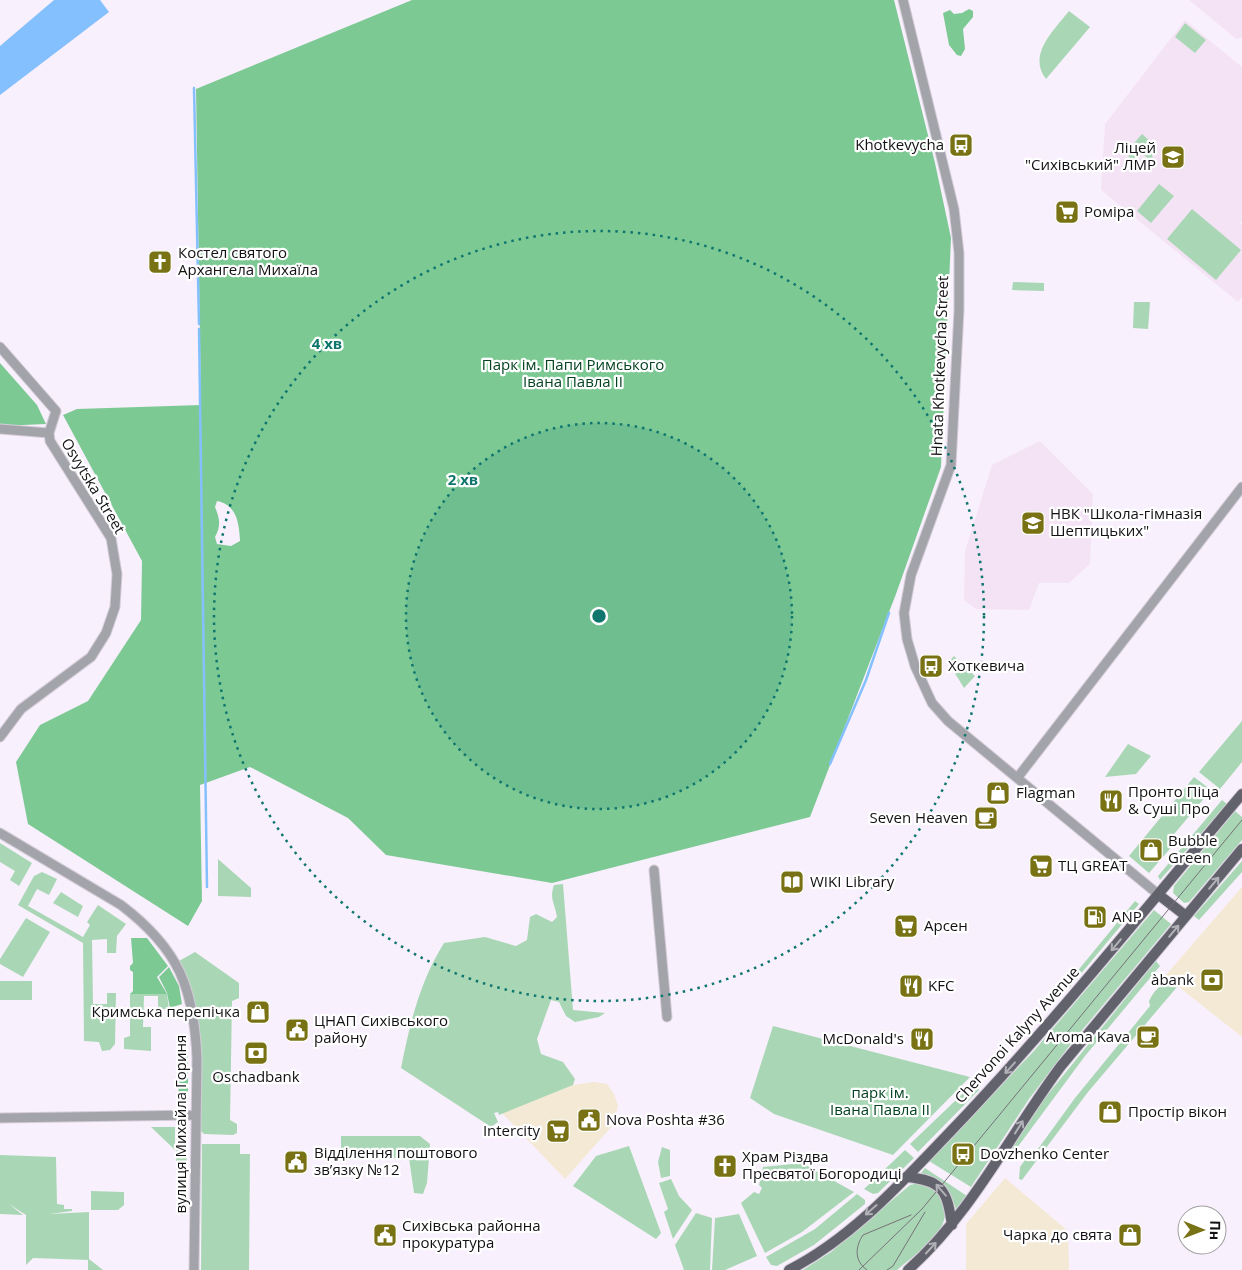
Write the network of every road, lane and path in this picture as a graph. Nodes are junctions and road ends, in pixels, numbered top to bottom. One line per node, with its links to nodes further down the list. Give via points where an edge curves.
1 (903, 0): 7 (street, Hnata Khotkevycha Street, via 954,208 959,278 951,465 911,575 904,613 907,640 932,703 948,721)
2 (0, 347): 4 (street, Osvytska Street, via 55,411)
3 (0, 429): 4 (street)
4 (48, 433): 6 (street, Osvytska Street, via 111,538 117,574 115,607 106,633 91,657 21,709)
5 (1242, 488): 7 (street)
6 (0, 737)
7 (1018, 777): 12 (street, Hnata Khotkevycha Street)
8 (1242, 794): 12 (main road, Chervonoi Kalyny Avenue)
9 (0, 833): 15 (street, вулиця Михайла Гориня, via 121,905 149,928 171,956 186,984 196,1030)
10 (1242, 850): 13 (main road, one-way to 10)
11 (654, 870): 14 (street)
12 (1159, 894): 13 (main road, Hnata Khotkevycha Street); 17 (main road, Chervonoi Kalyny Avenue, one-way to 17, via 1023,1054)
13 (1186, 916): 18 (main road, one-way to 13, via 974,1198 1061,1066)
14 (667, 1017)
15 (196, 1115): 16 (street); 19 (street, вулиця Михайла Гориня)
16 (0, 1118)
17 (906, 1177): 18 (main road, one-way to 17, via 948,1198 943,1190 932,1181); 20 (main road, Chervonoi Kalyny Avenue, one-way to 20, via 848,1230)
18 (952, 1225): 21 (main road, one-way to 18)
19 (194, 1270)
20 (789, 1270)
21 (908, 1270)

